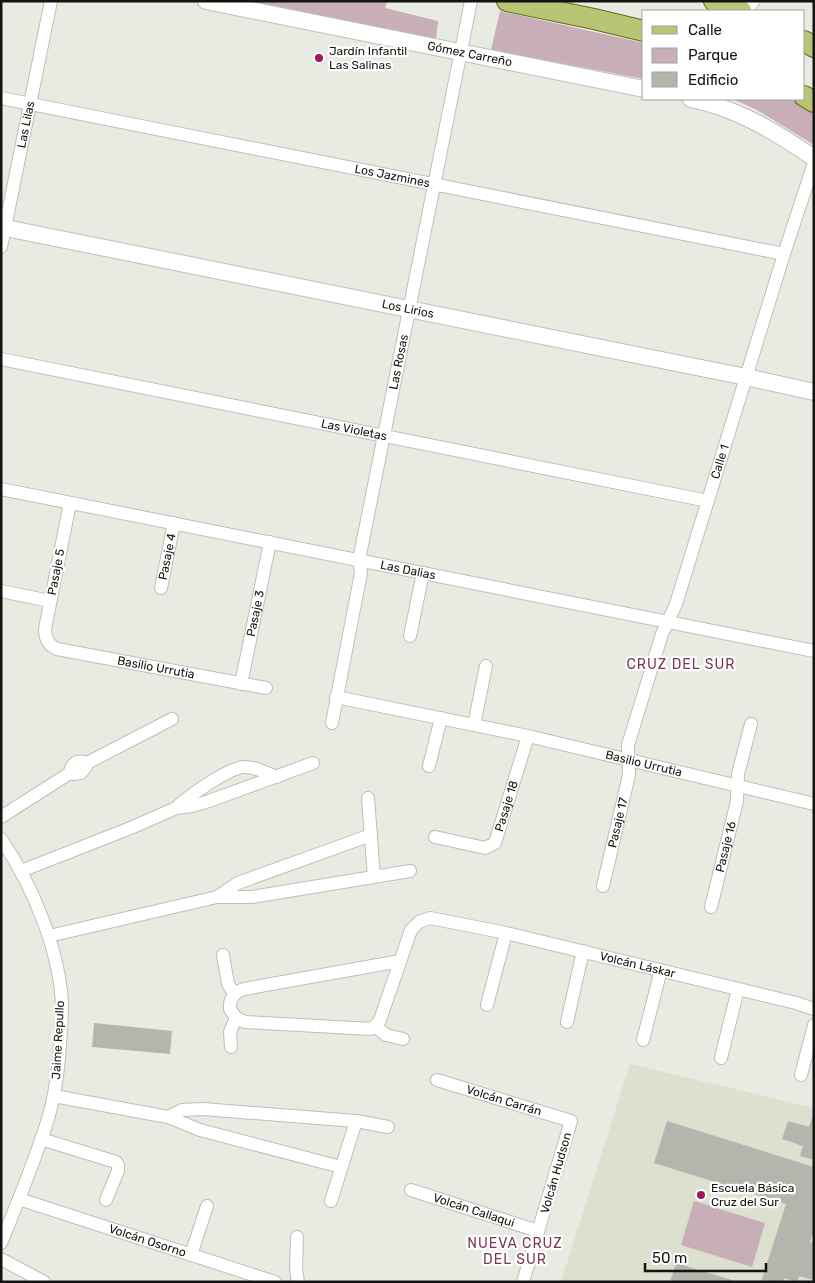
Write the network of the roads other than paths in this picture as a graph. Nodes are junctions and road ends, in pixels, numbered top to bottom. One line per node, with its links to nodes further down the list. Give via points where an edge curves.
1 (51, 1): 12 (street, Las Lilas)
2 (206, 1): 8 (street, Gómez Carreño)
3 (471, 1): 8 (street, Las Rosas)
4 (507, 1): 7 (main road)
5 (714, 1): 6 (main road)
6 (738, 10)
7 (642, 31)
8 (461, 52): 9 (street, Gómez Carreño); 15 (street, Las Rosas)
9 (642, 89)
10 (1, 98): 12 (street, Los Jazmines)
11 (695, 100): 13 (street, via 752,119)
12 (30, 104): 15 (street, Los Jazmines); 16 (street, Las Lilas)
13 (814, 158)
14 (814, 163): 18 (street, Calle 1)
15 (434, 184): 18 (street, Los Jazmines); 19 (street, Las Rosas)
16 (3, 228): 17 (street, Las Lilas); 19 (street, Los Lirios)
17 (1, 247)
18 (784, 254): 21 (street, Calle 1)
19 (409, 310): 21 (street, Los Lirios); 23 (street, Las Rosas)
20 (1, 359): 23 (street, Las Violetas)
21 (746, 377): 22 (street, Los Lirios); 25 (street, Calle 1)
22 (814, 392)
23 (384, 436): 25 (street, Las Violetas); 29 (street, Las Rosas)
24 (1, 488): 26 (street, Las Dalias)
25 (708, 501): 34 (street, Calle 1, via 676,604)
26 (70, 502): 27 (street, Las Dalias); 33 (street, Pasaje 5)
27 (174, 523): 28 (street, Las Dalias); 31 (street, Pasaje 4)
28 (270, 542): 29 (street, Las Dalias); 39 (street, Pasaje 3)
29 (359, 560): 30 (street, Las Dalias); 41 (street, Las Rosas, via 361,573)
30 (423, 573): 34 (street, Las Dalias); 35 (street)
31 (161, 588)
32 (1, 591): 33 (street)
33 (50, 601): 36 (street, Pasaje 5, via 45,629)
34 (667, 622): 37 (street, Las Dalias); 48 (street, Calle 1, via 628,745)
35 (410, 636)
36 (48, 641): 39 (street, Basilio Urrutia, via 57,649)
37 (814, 651)
38 (486, 666): 46 (street)
39 (241, 684): 40 (street, Basilio Urrutia)
40 (266, 688)
41 (336, 697): 42 (street, Basilio Urrutia); 44 (street, Las Rosas)
42 (440, 718): 46 (street, Basilio Urrutia); 50 (street)
43 (172, 719): 56 (street, via 87,763 75,762 70,773)
44 (332, 722)
45 (751, 724): 52 (street, Pasaje 16)
46 (474, 725): 47 (street, Basilio Urrutia)
47 (528, 736): 48 (street, Basilio Urrutia); 58 (street, Pasaje 18, via 495,843 485,848)
48 (628, 758): 52 (street, Basilio Urrutia); 63 (street, Pasaje 17, via 629,775)
49 (313, 763): 51 (street)
50 (430, 766)
51 (277, 777): 55 (street, via 201,804); 55 (street, via 250,767 238,768 195,791)
52 (738, 785): 54 (street, Basilio Urrutia); 65 (street, Pasaje 16)
53 (368, 798): 57 (street)
54 (814, 804)
55 (176, 808): 60 (street)
56 (1, 817)
57 (371, 835): 62 (street); 64 (street, via 238,883)
58 (435, 837)
59 (1, 839): 60 (street, Jaime Repullo)
60 (21, 871): 67 (street, Jaime Repullo)
61 (410, 871): 62 (street)
62 (374, 877): 64 (street, via 252,897)
63 (603, 886)
64 (217, 897): 67 (street)
65 (711, 907)
66 (506, 933): 68 (street, Volcán Láskar); 70 (street, Volcán Láskar, via 430,918 411,930); 74 (street)
67 (49, 936): 86 (street, Jaime Repullo, via 62,1005)
68 (583, 951): 71 (street, Volcán Láskar); 77 (street)
69 (223, 955): 73 (street, via 228,984)
70 (400, 961): 73 (street, via 244,989); 79 (street, Volcán Láskar, via 382,1017)
71 (661, 970): 72 (street, Volcán Láskar); 81 (street)
72 (738, 989): 75 (street, Volcán Láskar); 83 (street)
73 (234, 994): 76 (street, via 229,1006)
74 (487, 1005)
75 (814, 1009)
76 (236, 1018): 79 (street, via 245,1022 357,1029); 82 (street, via 230,1032)
77 (567, 1022)
78 (814, 1025): 84 (street)
79 (376, 1026): 80 (street, via 386,1035)
80 (403, 1039)
81 (643, 1040)
82 (231, 1047)
83 (721, 1058)
84 (801, 1075)
85 (437, 1080): 89 (street, Volcán Carrán)
86 (54, 1096): 87 (street); 91 (street, Jaime Repullo)
87 (168, 1117): 88 (street, via 192,1108); 92 (street, via 200,1130)
88 (356, 1121): 90 (street); 92 (street)
89 (571, 1121): 98 (street, Volcán Hudson)
90 (388, 1127)
91 (41, 1140): 94 (street, Jaime Repullo); 95 (street, via 116,1162 118,1171)
92 (341, 1167): 96 (street)
93 (411, 1190): 98 (street, Volcán Callaqui)
94 (19, 1200): 100 (street, Jaime Repullo); 101 (street, Volcán Osorno)
95 (106, 1200)
96 (331, 1201)
97 (207, 1206): 101 (street)
98 (538, 1230): 106 (street, Volcán Hudson)
99 (297, 1236): 105 (street)
100 (1, 1243)
101 (191, 1256): 104 (street, Volcán Osorno)
102 (1, 1260): 103 (street)
103 (44, 1282)
104 (275, 1282)
105 (298, 1282)
106 (523, 1282)

